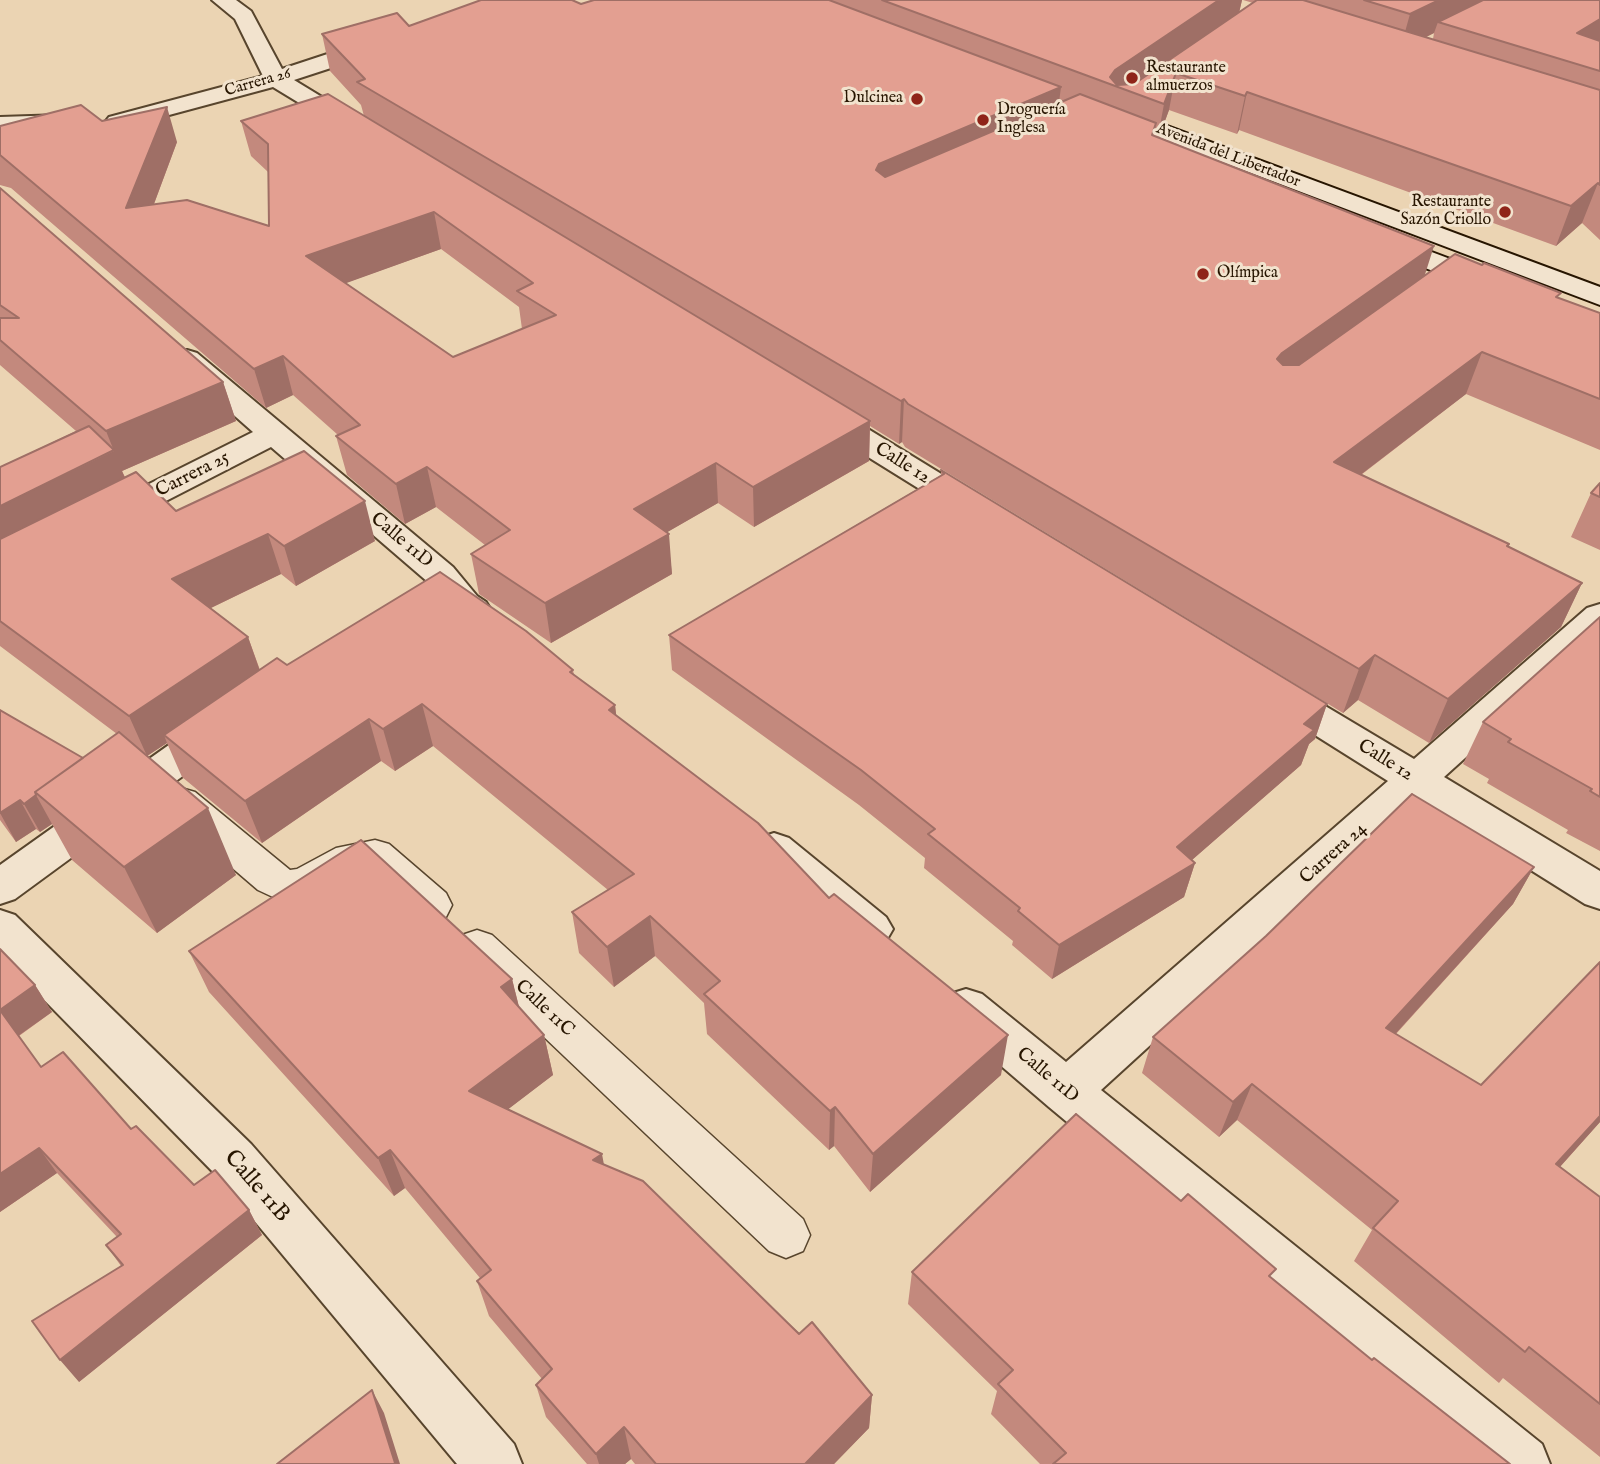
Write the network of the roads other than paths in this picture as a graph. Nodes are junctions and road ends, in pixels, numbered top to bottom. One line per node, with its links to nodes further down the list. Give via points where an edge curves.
1 (222, 0): 3 (street, via 244,15)
2 (394, 40): 3 (street, Carrera 26)
3 (276, 79): 7 (street, Carrera 26); 9 (street)
4 (1141, 100): 5 (street)
5 (1119, 115): 10 (street, Avenida del Libertador, via 1091,116); 13 (street, Avenida del Libertador)
6 (0, 124): 7 (street)
7 (85, 126): 8 (street)
8 (39, 145)
9 (383, 145)
10 (1243, 187)
11 (1357, 231): 12 (street)
12 (1510, 291)
13 (1600, 297)
14 (158, 333): 16 (street, Calle 11D)
15 (799, 401): 17 (street, Calle 12)
16 (273, 434): 18 (street, Carrera 25); 19 (street, Calle 11D)
17 (1001, 525)
18 (87, 528)
19 (441, 575): 20 (street); 22 (street, Calle 11D, via 464,604)
20 (408, 598)
21 (1600, 616): 26 (street, Carrera 24)
22 (506, 633)
23 (1250, 678): 26 (street, Calle 12)
24 (251, 707): 25 (street)
25 (151, 776): 28 (street); 34 (street, Calle 11C, via 272,879 287,886 304,884 350,859 375,855)
26 (1417, 780): 29 (street, Calle 12); 33 (street, Carrera 24)
27 (749, 828): 31 (street)
28 (0, 887)
29 (1600, 892)
30 (0, 927): 35 (street, Calle 11B, via 234,1160)
31 (897, 951)
32 (939, 986): 33 (street, Calle 11D)
33 (1066, 1092): 36 (street, Calle 11D)
34 (786, 1234)
35 (494, 1464)
36 (1522, 1464)

